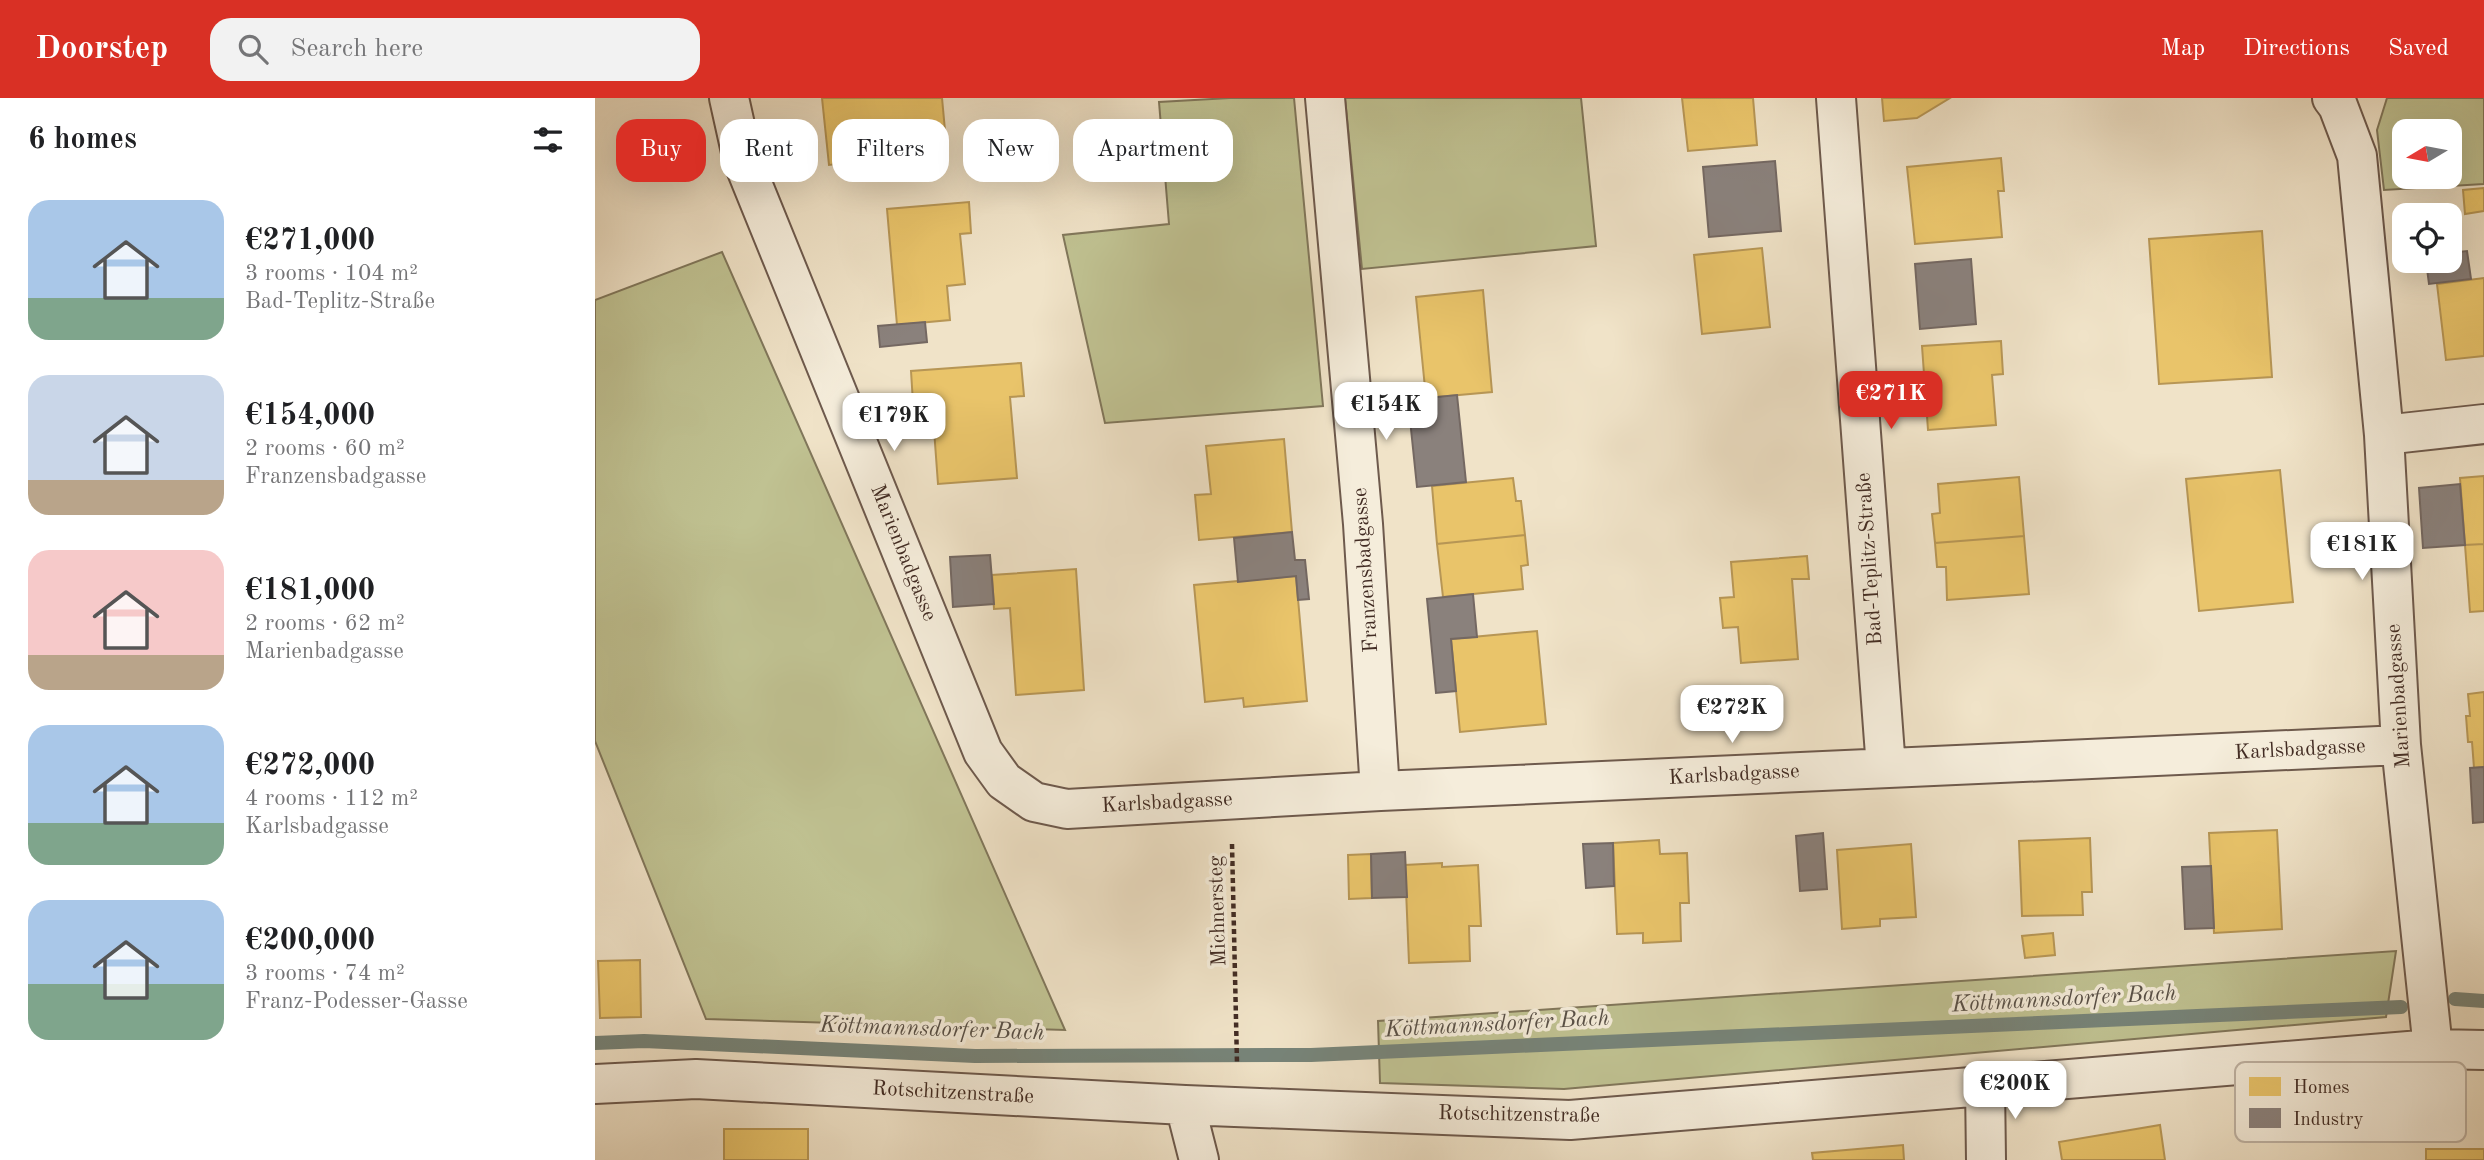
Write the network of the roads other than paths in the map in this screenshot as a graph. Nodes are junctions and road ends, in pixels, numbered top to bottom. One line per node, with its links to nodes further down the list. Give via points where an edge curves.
1 (729, 98): 10 (street, Marienbadgasse, via 743,161 983,752 1004,781 1034,802)
2 (1325, 98): 9 (street, Franzensbadgasse, via 1363,524)
3 (1836, 98): 8 (street, Bad-Teplitz-Straße)
4 (2332, 98): 6 (street, Marienbadgasse, via 2357,156)
5 (2484, 424): 6 (street)
6 (2384, 435): 7 (street, Marienbadgasse)
7 (2401, 745): 8 (street, Karlsbadgasse); 11 (street, Marienbadgasse)
8 (1886, 768): 9 (street, Karlsbadgasse)
9 (1380, 791): 10 (street, Karlsbadgasse)
10 (1067, 809)
11 (2433, 1049): 12 (street, Rotschitzenstraße); 13 (street, Rotschitzenstraße)
12 (2484, 1050)
13 (2267, 1062)
14 (2235, 1064): 16 (street, Rotschitzenstraße)
15 (595, 1084): 17 (street, Rotschitzenstraße, via 696,1079)
16 (1985, 1084): 17 (street, Rotschitzenstraße, via 1570,1120); 19 (street)
17 (1185, 1105): 18 (street)
18 (1199, 1160)
19 (1986, 1160)

